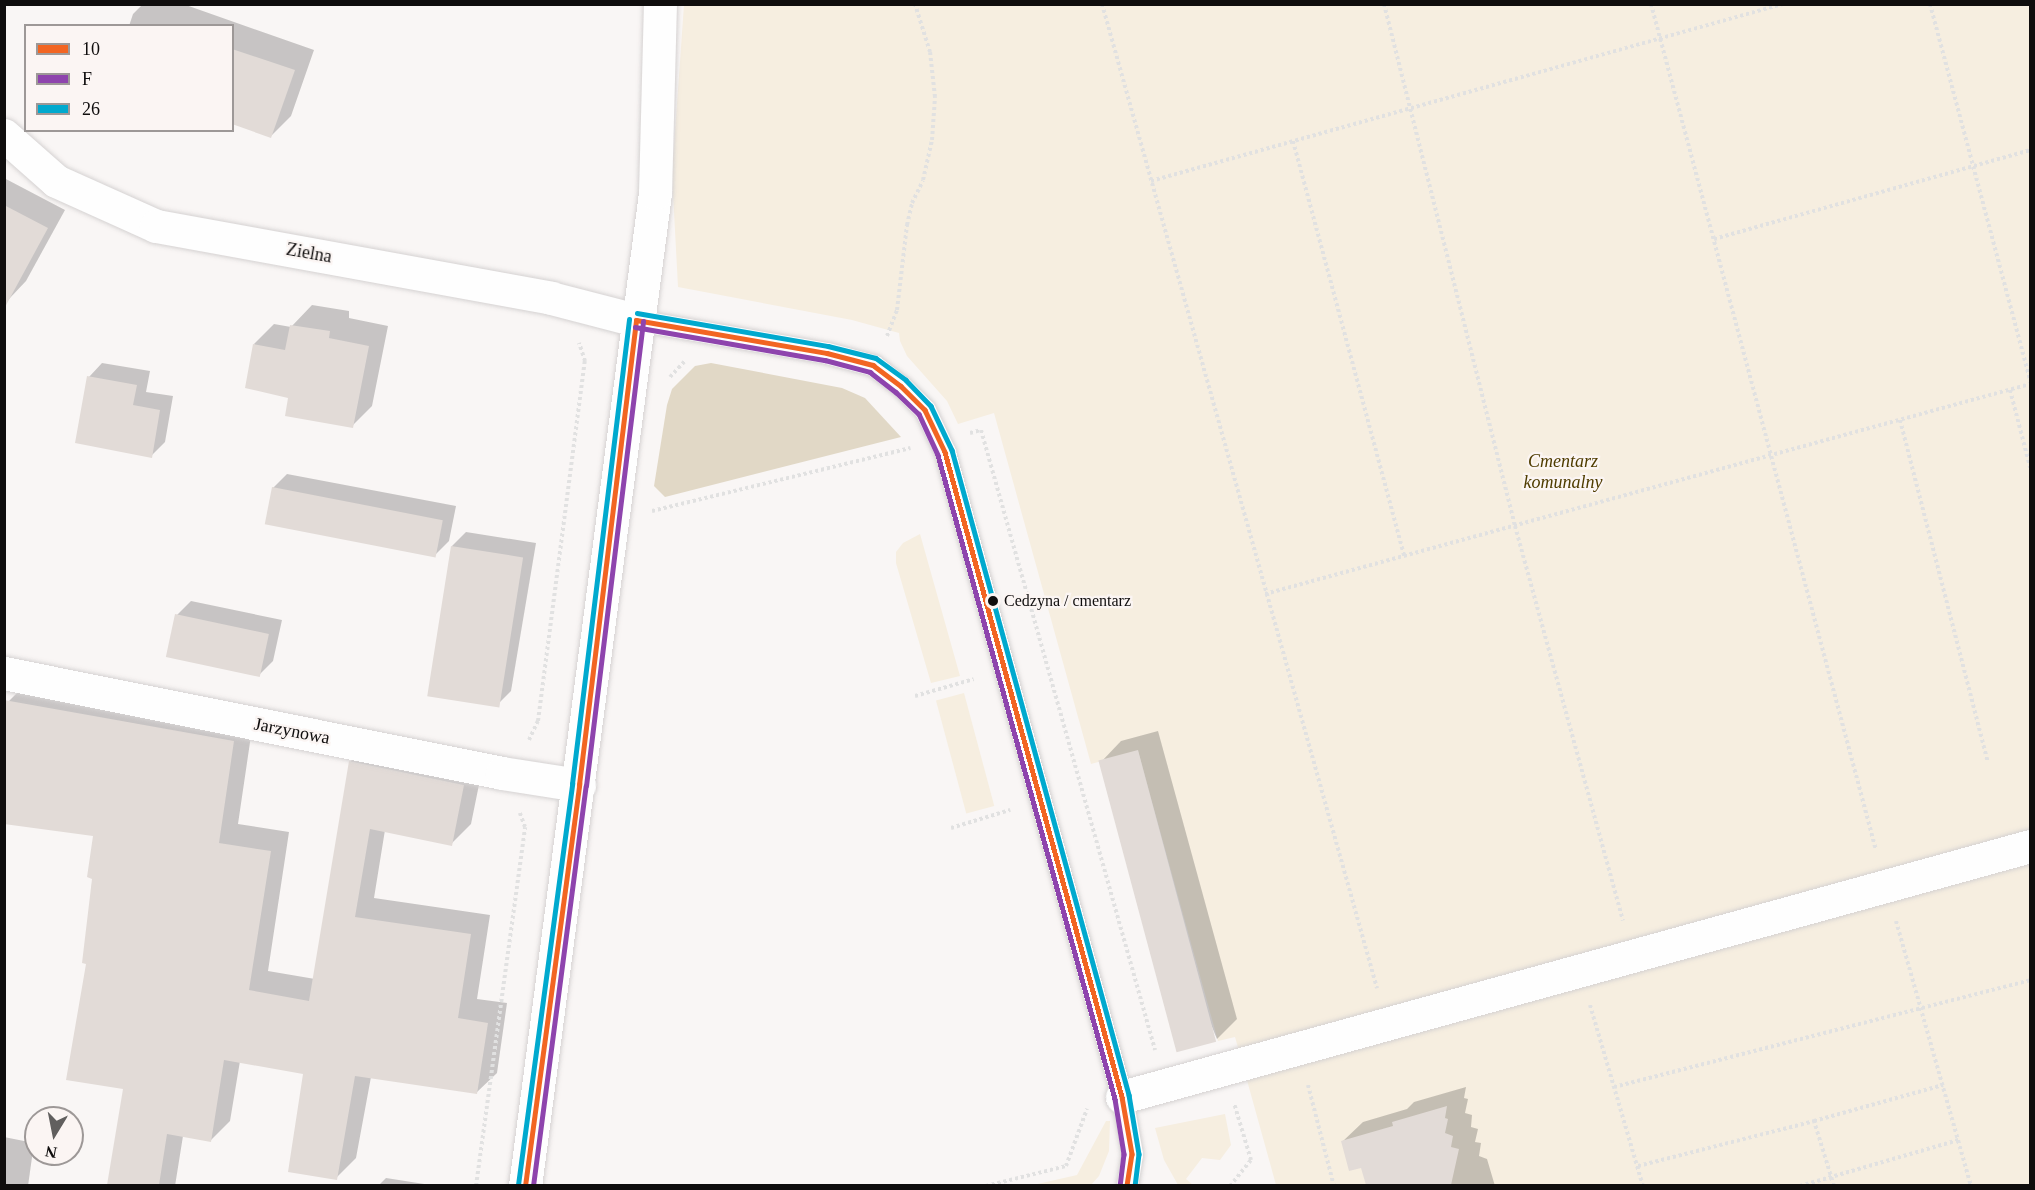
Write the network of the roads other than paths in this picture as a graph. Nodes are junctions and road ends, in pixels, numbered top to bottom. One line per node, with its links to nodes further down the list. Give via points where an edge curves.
1 (660, 4): 3 (street, via 655,193)
2 (4, 135): 3 (street, Zielna, via 56,182 156,226 551,298)
3 (636, 320): 5 (street); 7 (lane, via 826,353 873,365 925,410 945,452)
4 (4, 673): 5 (street, Jarzynowa)
5 (579, 785): 8 (street)
6 (2031, 846): 7 (street)
7 (1122, 1097): 9 (lane, via 1132,1154)
8 (525, 1185)
9 (1127, 1185)

